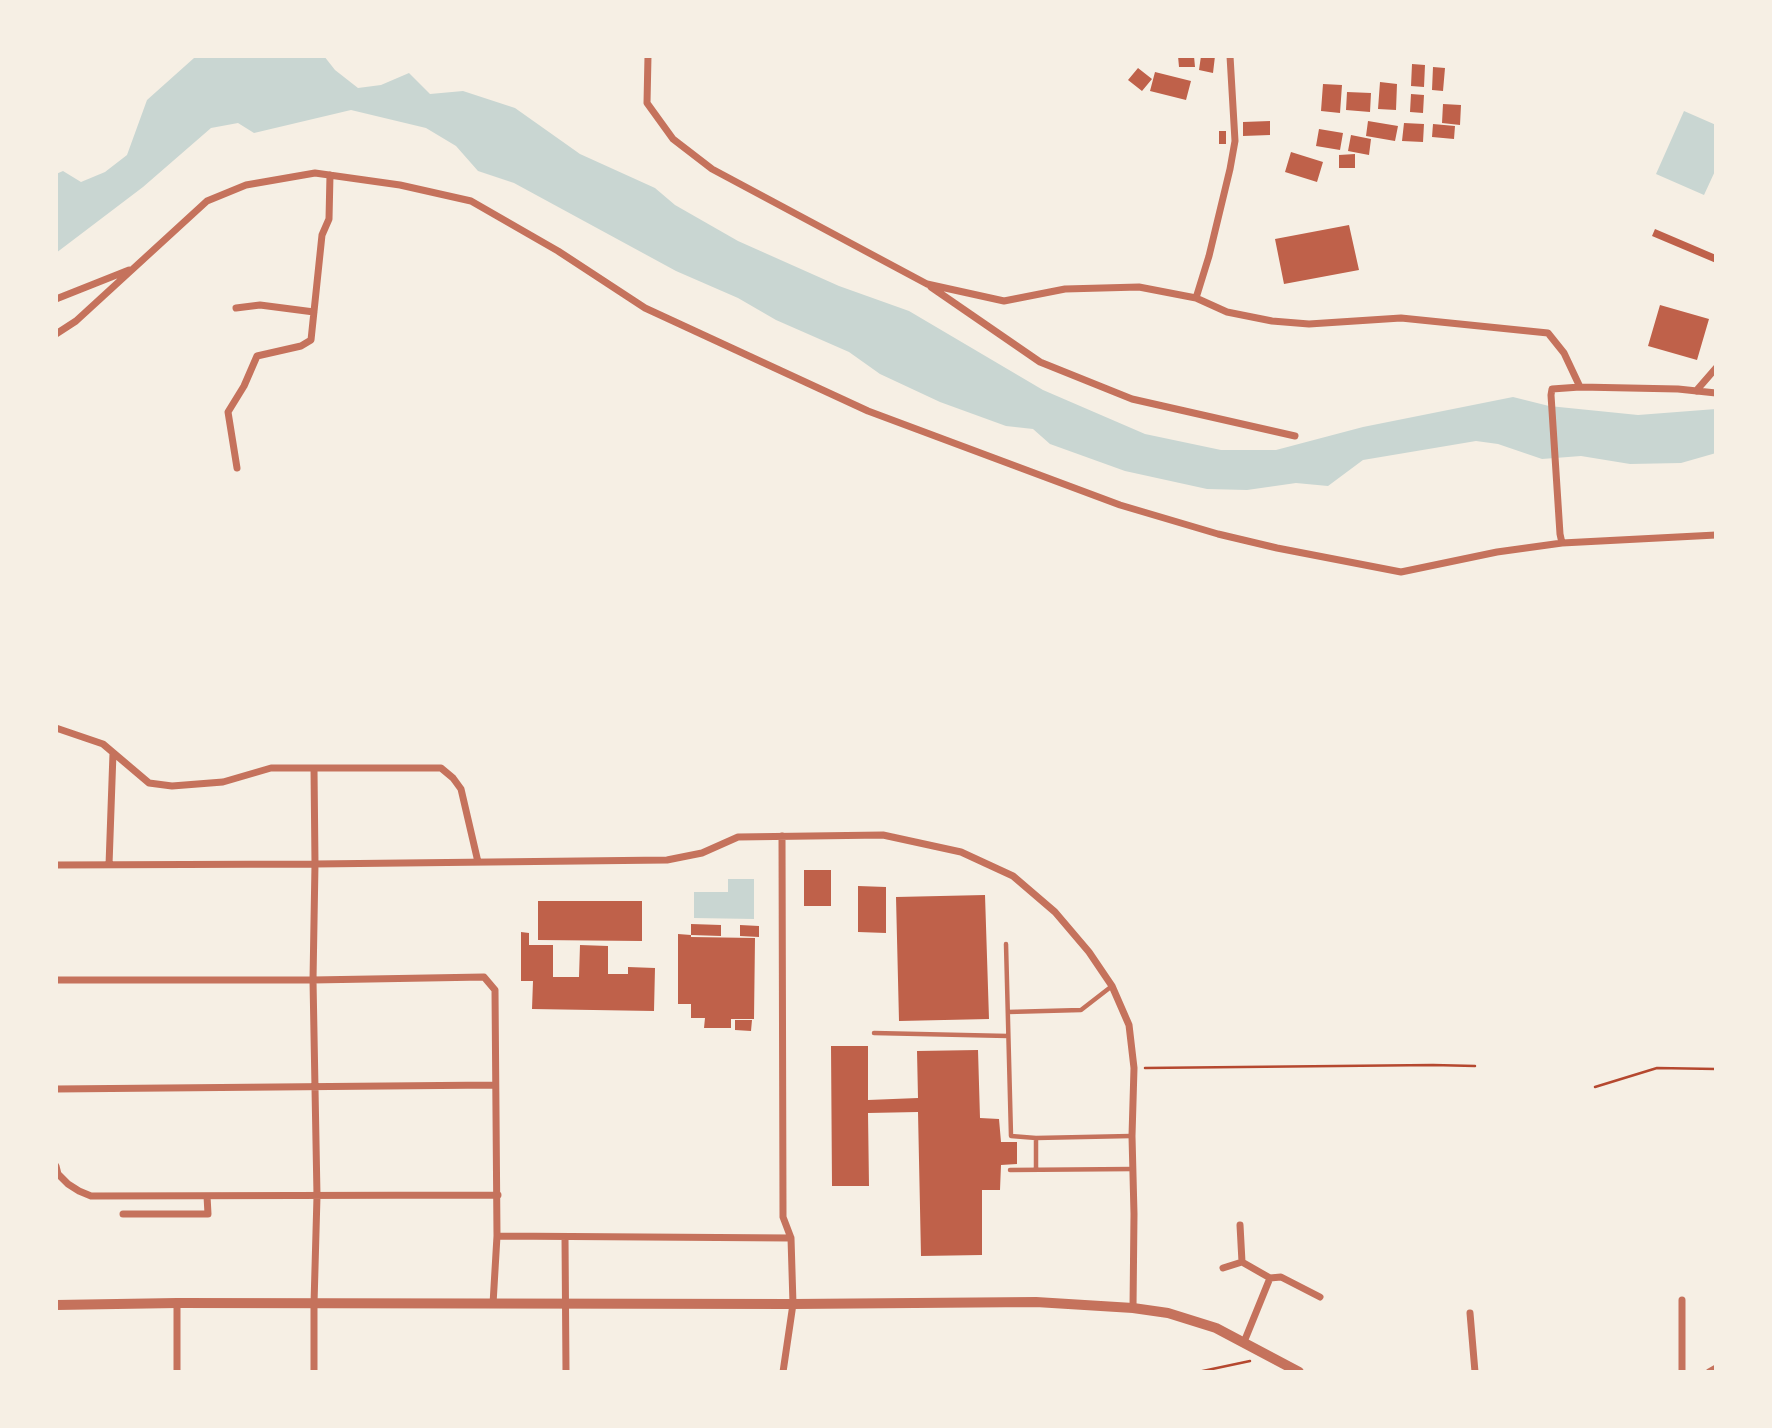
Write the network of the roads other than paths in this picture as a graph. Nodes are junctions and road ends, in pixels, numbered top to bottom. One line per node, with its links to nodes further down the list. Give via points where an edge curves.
1 (648, 56): 5 (street, via 648,103 673,139 712,169)
2 (1230, 56): 6 (street, via 1235,142)
3 (330, 175): 4 (street, via 315,173 246,185 207,201); 9 (street, via 329,219); 18 (street, via 471,201 645,308 868,411 1133,509 1277,548 1401,572)
4 (136, 268): 7 (street); 10 (street)
5 (927, 284): 6 (street, via 1004,301 1065,289 1139,287); 15 (street, via 1040,362 1132,399)
6 (1196, 298): 12 (street, via 1227,312 1272,321 1309,324 1401,318 1548,333 1564,353)
7 (56, 299)
8 (236, 308): 9 (street, via 260,305)
9 (314, 312): 16 (street, via 311,340 257,356 228,412)
10 (56, 334)
11 (1716, 368): 13 (street)
12 (1580, 387): 13 (street); 18 (street, via 1552,389 1551,395)
13 (1696, 391): 14 (street)
14 (1716, 393)
15 (1295, 436)
16 (237, 468)
17 (1716, 535): 18 (street)
18 (1562, 544)
19 (56, 728): 20 (street, via 103,744)
20 (113, 753): 21 (street, via 149,783 172,786 223,782 271,768); 24 (street)
21 (314, 768): 23 (street, via 441,768 461,789); 25 (street)
22 (782, 836): 23 (street, via 738,836 702,853 667,860); 30 (street, via 883,835 961,852 1013,876 1055,912); 50 (street, via 783,1217)
23 (478, 862): 25 (street)
24 (109, 864): 25 (street); 26 (street)
25 (315, 864): 29 (street)
26 (56, 865)
27 (1006, 944): 31 (lane)
28 (56, 980): 29 (street)
29 (313, 980): 34 (street, via 484,976 495,990); 35 (street)
30 (1112, 986): 31 (lane, via 1081,1010); 37 (street, via 1129,1025 1134,1068)
31 (1008, 1012): 33 (lane)
32 (874, 1033): 33 (lane)
33 (1008, 1036): 38 (lane, via 1010,1136)
34 (495, 1085): 35 (street); 43 (street)
35 (315, 1087): 36 (street); 45 (street)
36 (56, 1089)
37 (1132, 1136): 38 (lane); 41 (street)
38 (1035, 1138): 40 (lane)
39 (56, 1166): 44 (street, via 68,1184 91,1196)
40 (1036, 1169): 41 (lane); 42 (lane)
41 (1133, 1169): 62 (street)
42 (1010, 1170)
43 (498, 1195): 45 (street); 48 (street)
44 (207, 1196): 45 (street); 46 (street, via 208,1213)
45 (317, 1196): 57 (street)
46 (123, 1214)
47 (1240, 1225): 51 (street)
48 (497, 1236): 49 (street); 58 (street)
49 (565, 1237): 50 (street); 59 (street)
50 (791, 1238): 60 (street)
51 (1241, 1262): 52 (street); 53 (street)
52 (1223, 1268)
53 (1270, 1278): 54 (street, via 1281,1277); 64 (street)
54 (1320, 1297)
55 (1682, 1300): 72 (street)
56 (177, 1303): 57 (street); 61 (street); 66 (street)
57 (314, 1304): 58 (street); 67 (street)
58 (493, 1304): 59 (street)
59 (565, 1304): 60 (street); 68 (street)
60 (793, 1304): 62 (street, via 1036,1302); 69 (street)
61 (56, 1305)
62 (1133, 1308): 64 (street, via 1168,1313)
63 (1471, 1313): 71 (street)
64 (1244, 1342): 70 (street)
65 (1716, 1368): 73 (street)
66 (177, 1372)
67 (314, 1372)
68 (566, 1372)
69 (783, 1372)
70 (1299, 1372)
71 (1475, 1372)
72 (1682, 1372)
73 (1709, 1372)

